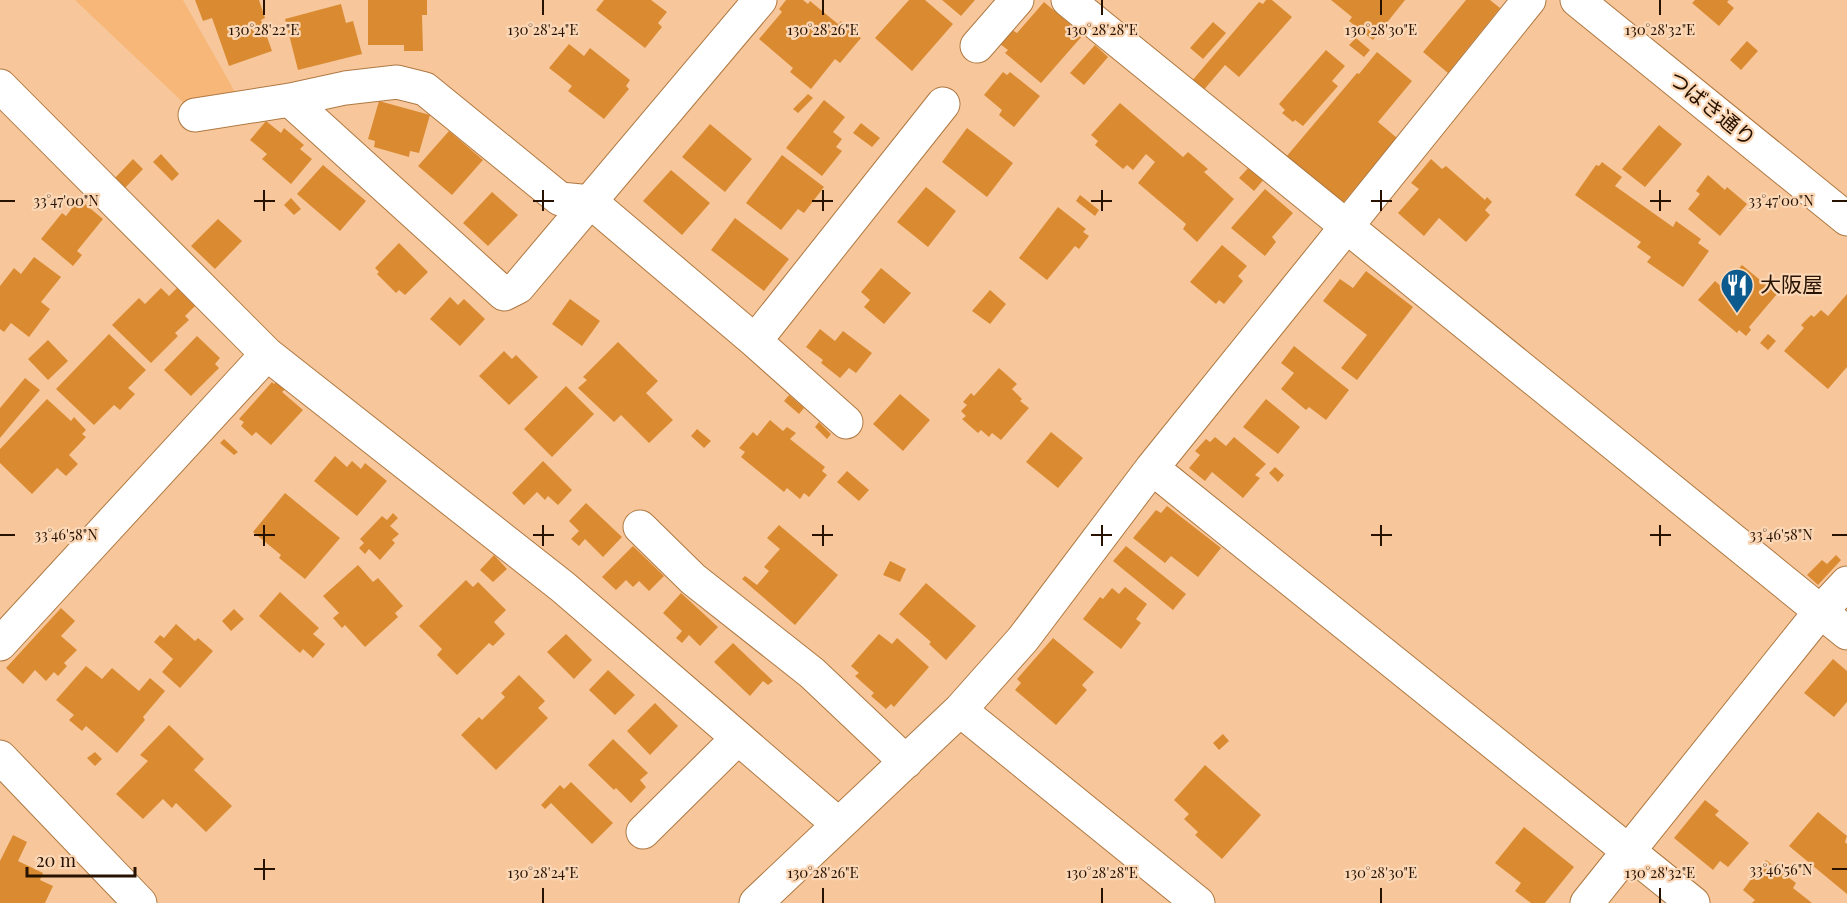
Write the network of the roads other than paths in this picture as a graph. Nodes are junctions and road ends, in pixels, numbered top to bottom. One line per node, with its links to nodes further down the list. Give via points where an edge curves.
1 (759, 0): 11 (street)
2 (1017, 0): 6 (street)
3 (1068, 0): 13 (street)
4 (1529, 0): 13 (street)
5 (1577, 0): 12 (street, つばき通り)
6 (978, 46)
7 (0, 86): 15 (street)
8 (290, 100): 10 (street); 11 (street, via 397,82 424,89 560,199); 11 (street, via 504,294 518,287)
9 (943, 104): 14 (street)
10 (195, 115)
11 (591, 202): 14 (street)
12 (1847, 219)
13 (1346, 227): 17 (street); 20 (street)
14 (755, 341): 16 (street)
15 (267, 354): 22 (street); 24 (street, via 563,587)
16 (846, 422)
17 (1152, 468): 23 (street, via 1023,639); 29 (street)
18 (640, 527): 26 (street, via 693,579 812,673)
19 (1847, 583): 20 (street)
20 (1820, 612): 21 (street); 29 (street)
21 (1847, 633)
22 (0, 644)
23 (960, 710): 26 (street); 32 (street)
24 (738, 738): 27 (street); 28 (street)
25 (0, 758): 30 (street)
26 (906, 762): 27 (street)
27 (838, 824): 31 (street)
28 (643, 832)
29 (1629, 850): 33 (street); 34 (street)
30 (140, 903)
31 (756, 903)
32 (1198, 903)
33 (1587, 903)
34 (1693, 903)

